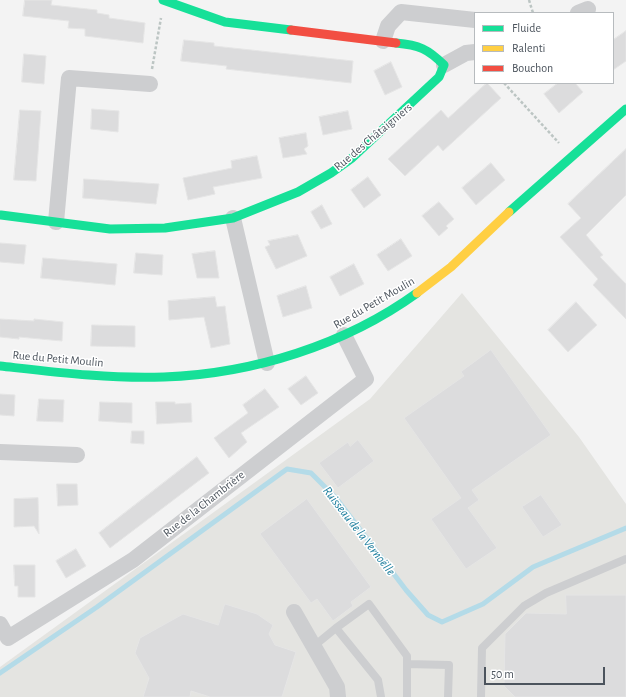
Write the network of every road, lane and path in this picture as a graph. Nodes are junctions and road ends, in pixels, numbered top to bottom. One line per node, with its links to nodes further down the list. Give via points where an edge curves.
1 (163, 0): 5 (street, via 225,22); 8 (path)
2 (529, 0): 3 (path)
3 (533, 12)
4 (474, 20): 5 (street, via 401,12 388,26)
5 (384, 41): 7 (street, via 416,45 431,52)
6 (474, 52): 7 (street, via 466,53)
7 (444, 65): 13 (street, Rue des Châtaigniers, via 439,77 352,158 298,192)
8 (150, 84): 14 (street, via 69,78)
9 (505, 84): 11 (path)
10 (626, 109): 11 (street, Rue du Petit Moulin)
11 (570, 155): 15 (street, Rue du Petit Moulin, via 444,274 409,299)
12 (1, 215): 14 (street, Rue des Châtaigniers)
13 (233, 218): 14 (street, Rue des Châtaigniers, via 165,228 110,230); 16 (street)
14 (56, 222)
15 (344, 335): 16 (street, Rue du Petit Moulin); 22 (street, Rue de la Chambrière, via 366,379 133,560 8,638)
16 (267, 363): 17 (street, Rue du Petit Moulin, via 176,377 149,378)
17 (0, 366)
18 (0, 452): 19 (street)
19 (77, 455)
20 (626, 559): 30 (lane, via 546,593 524,606 482,648)
21 (294, 612): 24 (street)
22 (0, 624)
23 (336, 628): 24 (lane); 25 (lane, via 369,604 407,656); 27 (lane, via 378,680)
24 (314, 646): 26 (street, via 337,687)
25 (407, 664): 28 (lane); 29 (lane, via 449,665)
26 (338, 697)
27 (381, 697)
28 (407, 697)
29 (448, 697)
30 (481, 697)

